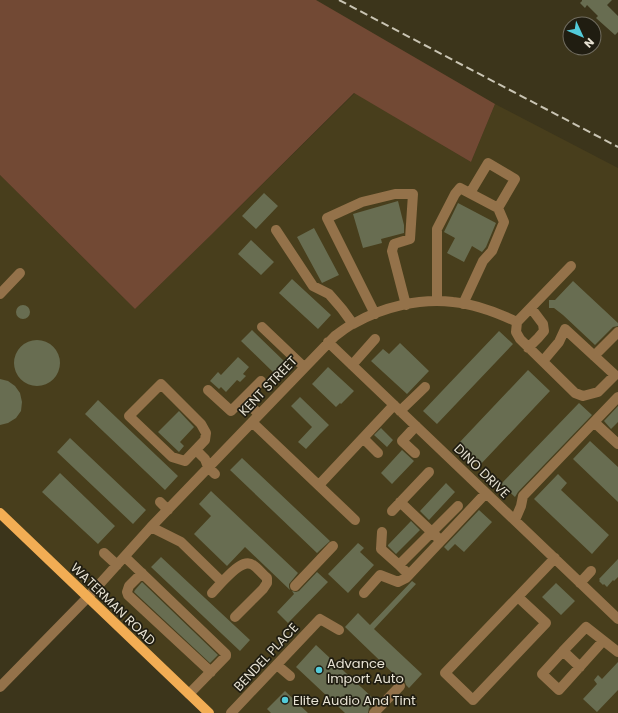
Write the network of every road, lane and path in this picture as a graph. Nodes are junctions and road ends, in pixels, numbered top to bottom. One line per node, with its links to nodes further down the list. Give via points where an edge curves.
1 (470, 193): 2 (street); 2 (street, via 488,163 515,179); 7 (street, via 460,188 437,229)
2 (498, 208): 8 (street, via 504,222 492,251 483,261)
3 (276, 230): 13 (street, via 313,286 329,294)
4 (571, 266): 10 (street)
5 (20, 273): 6 (street)
6 (0, 294)
7 (437, 301): 8 (street, KENT STREET); 9 (street, KENT STREET)
8 (463, 304): 12 (street, KENT STREET, via 487,309)
9 (406, 305): 11 (street, KENT STREET); 11 (street, via 392,251 394,244 410,238 413,194 395,194 362,202 327,218)
10 (531, 308): 12 (street); 18 (street, via 543,324 544,331)
11 (375, 314): 13 (street, KENT STREET)
12 (517, 322): 18 (street, via 516,332)
13 (353, 324): 17 (street, KENT STREET)
14 (262, 327): 22 (street)
15 (618, 332): 19 (street)
16 (375, 339): 21 (street)
17 (328, 342): 21 (street, DINO DRIVE); 22 (street, KENT STREET)
18 (528, 348): 20 (street)
19 (594, 356): 20 (street, via 566,330); 20 (street, via 615,375 598,392 583,396 576,393)
20 (543, 361)
21 (352, 365): 28 (street, DINO DRIVE)
22 (304, 367): 29 (street, KENT STREET)
23 (261, 381): 27 (street)
24 (425, 387): 28 (street)
25 (208, 390): 27 (street, via 231,411)
26 (618, 398): 30 (street)
27 (243, 399): 29 (street)
28 (397, 408): 31 (street, DINO DRIVE); 32 (street)
29 (255, 418): 37 (street, KENT STREET); 39 (street)
30 (594, 422): 33 (street); 49 (street, via 523,496)
31 (416, 426): 35 (street, via 402,440); 40 (street, DINO DRIVE, via 439,443)
32 (363, 438): 36 (street); 39 (street)
33 (616, 439)
34 (196, 450): 34 (street, via 185,461 172,457 129,416 160,384 201,424 206,433 205,440); 37 (street)
35 (415, 453)
36 (378, 454)
37 (212, 471): 44 (street, KENT STREET)
38 (430, 472): 42 (street)
39 (319, 485): 48 (street)
40 (483, 487): 49 (street, DINO DRIVE); 50 (street)
41 (160, 502): 44 (street)
42 (400, 502): 45 (street); 53 (street)
43 (458, 506): 47 (street)
44 (168, 510): 51 (street, KENT STREET)
45 (392, 510)
46 (0, 513): 71 (main road, WATERMAN ROAD)
47 (450, 514): 50 (street); 53 (street)
48 (355, 520)
49 (515, 520): 59 (street, DINO DRIVE)
50 (459, 522): 54 (street)
51 (151, 527): 58 (street, KENT STREET); 66 (street, via 180,542)
52 (382, 532): 62 (street, via 381,550)
53 (432, 532): 54 (street); 56 (street)
54 (441, 541): 60 (street)
55 (333, 546): 68 (street)
56 (412, 551): 60 (street); 62 (street)
57 (104, 553): 61 (street)
58 (125, 557): 61 (street, KENT STREET); 64 (street)
59 (555, 558): 67 (street, DINO DRIVE); 72 (street)
60 (422, 560): 65 (street)
61 (117, 565): 71 (street, KENT STREET)
62 (398, 565): 65 (street)
63 (591, 571): 67 (street)
64 (142, 573): 81 (street, via 226,654); 81 (street, via 129,586 128,595)
65 (409, 575): 70 (street, via 398,582 380,576)
66 (222, 582): 69 (street); 73 (street, via 246,563 252,564 267,578 263,590)
67 (580, 583): 74 (street, DINO DRIVE)
68 (295, 586)
69 (212, 593)
70 (364, 593)
71 (88, 597): 84 (street, KENT STREET); 85 (main road, WATERMAN ROAD)
72 (518, 597): 72 (street, via 445,673 473,700 546,623)
73 (235, 617)
74 (618, 619)
75 (339, 630): 79 (street, BENDEL PLACE, via 320,618)
76 (603, 641): 77 (street, via 586,627); 78 (street); 80 (street)
77 (563, 651): 80 (street); 80 (street, via 542,674 559,690)
78 (618, 652)
79 (277, 664): 82 (street); 87 (street, BENDEL PLACE)
80 (580, 667)
81 (211, 672): 85 (street)
82 (290, 676)
83 (400, 686): 88 (street)
84 (0, 687)
85 (189, 694): 86 (main road, WATERMAN ROAD)
86 (209, 713)
87 (231, 713)
88 (374, 713)

